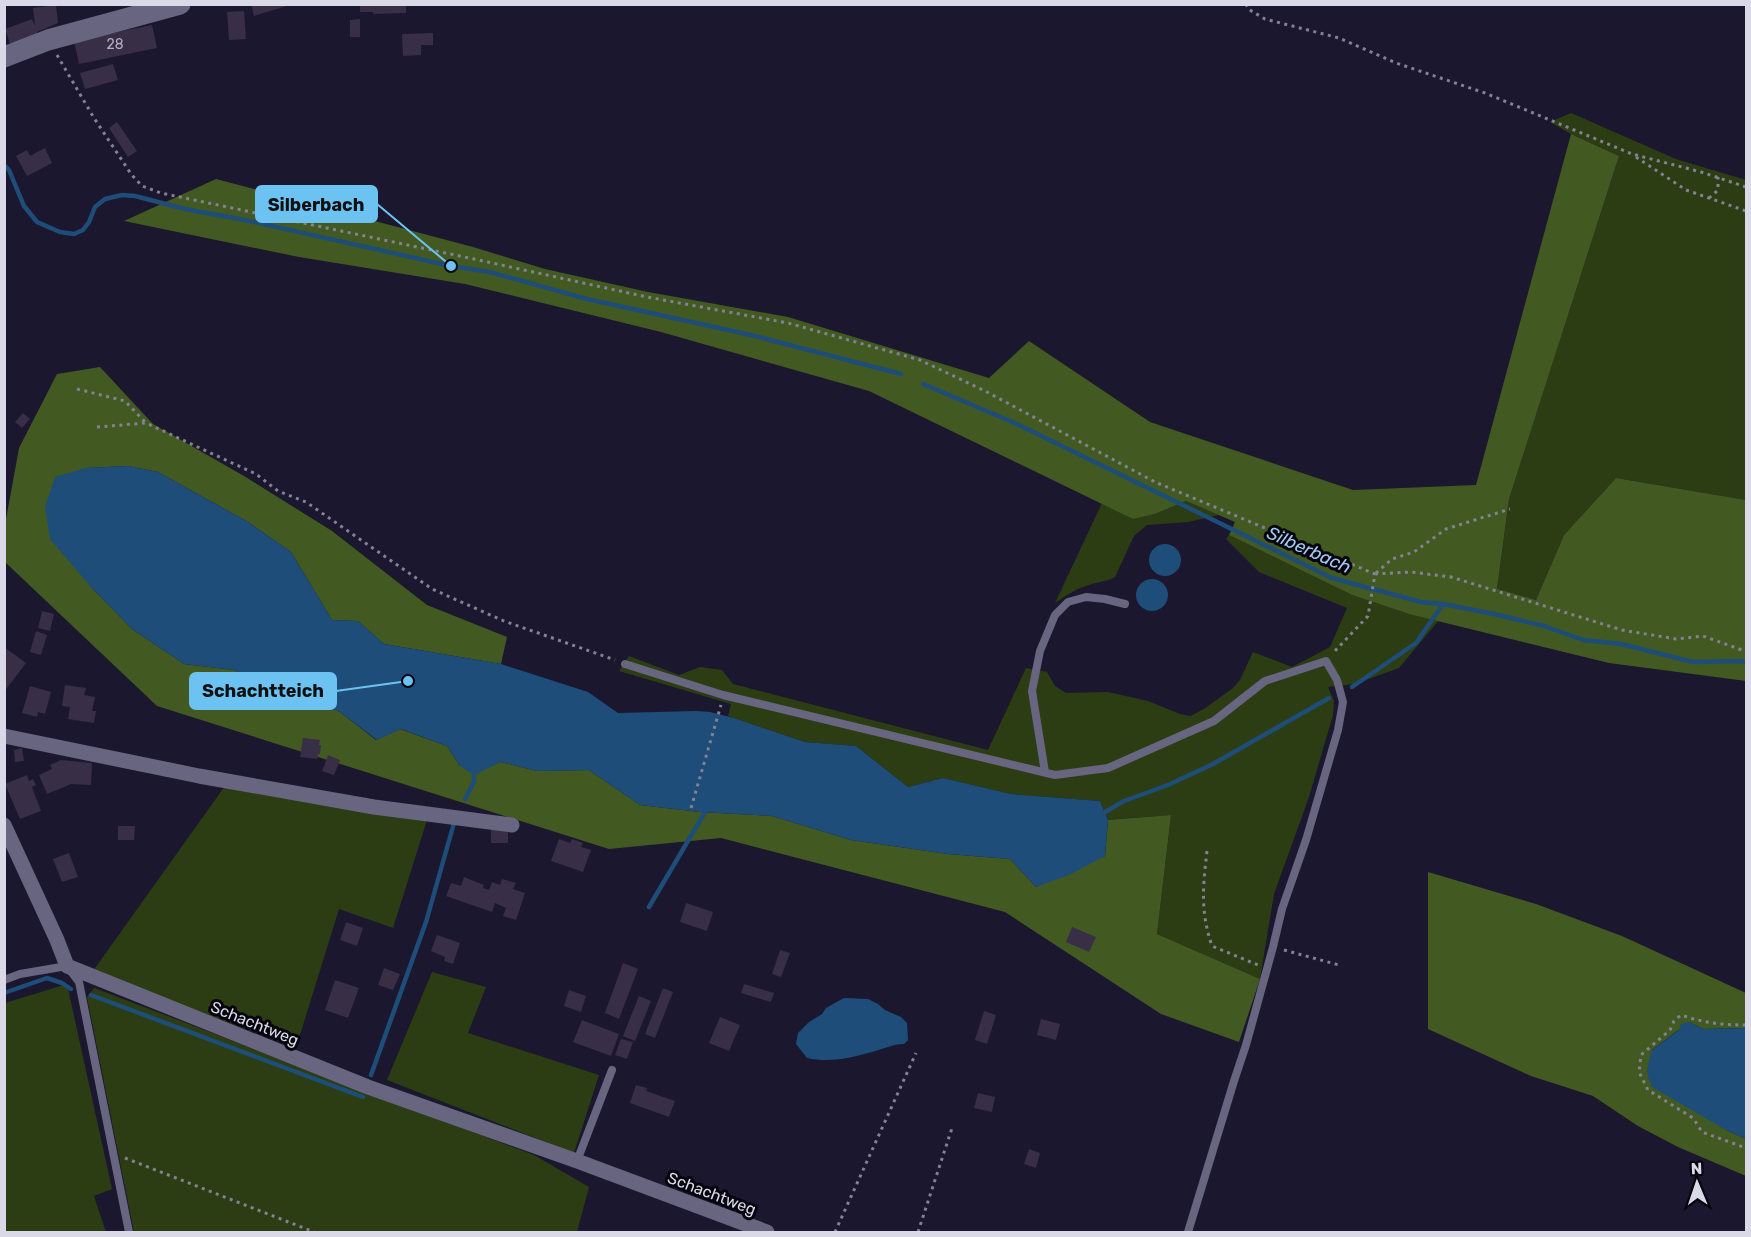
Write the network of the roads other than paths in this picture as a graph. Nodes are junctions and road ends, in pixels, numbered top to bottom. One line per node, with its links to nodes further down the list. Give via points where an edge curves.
1 (180, 4): 2 (street, via 48,40)
2 (4, 57)
3 (1125, 604): 8 (lane, via 1086,597 1068,603 1055,615 1040,651 1032,691)
4 (625, 664): 5 (lane)
5 (644, 670): 6 (lane); 8 (lane, via 723,694)
6 (634, 676)
7 (4, 736): 10 (street, via 374,807)
8 (1045, 772): 17 (lane, via 1055,775 1108,768 1214,721 1265,681 1326,661 1337,680 1343,702 1338,730)
9 (4, 825): 11 (street)
10 (512, 825)
11 (67, 966): 12 (lane); 14 (street, Schachtweg, via 368,1087); 15 (lane, via 79,982)
12 (4, 980)
13 (612, 1070): 14 (lane)
14 (577, 1161): 16 (street, Schachtweg)
15 (129, 1233)
16 (767, 1233)
17 (1188, 1233)

